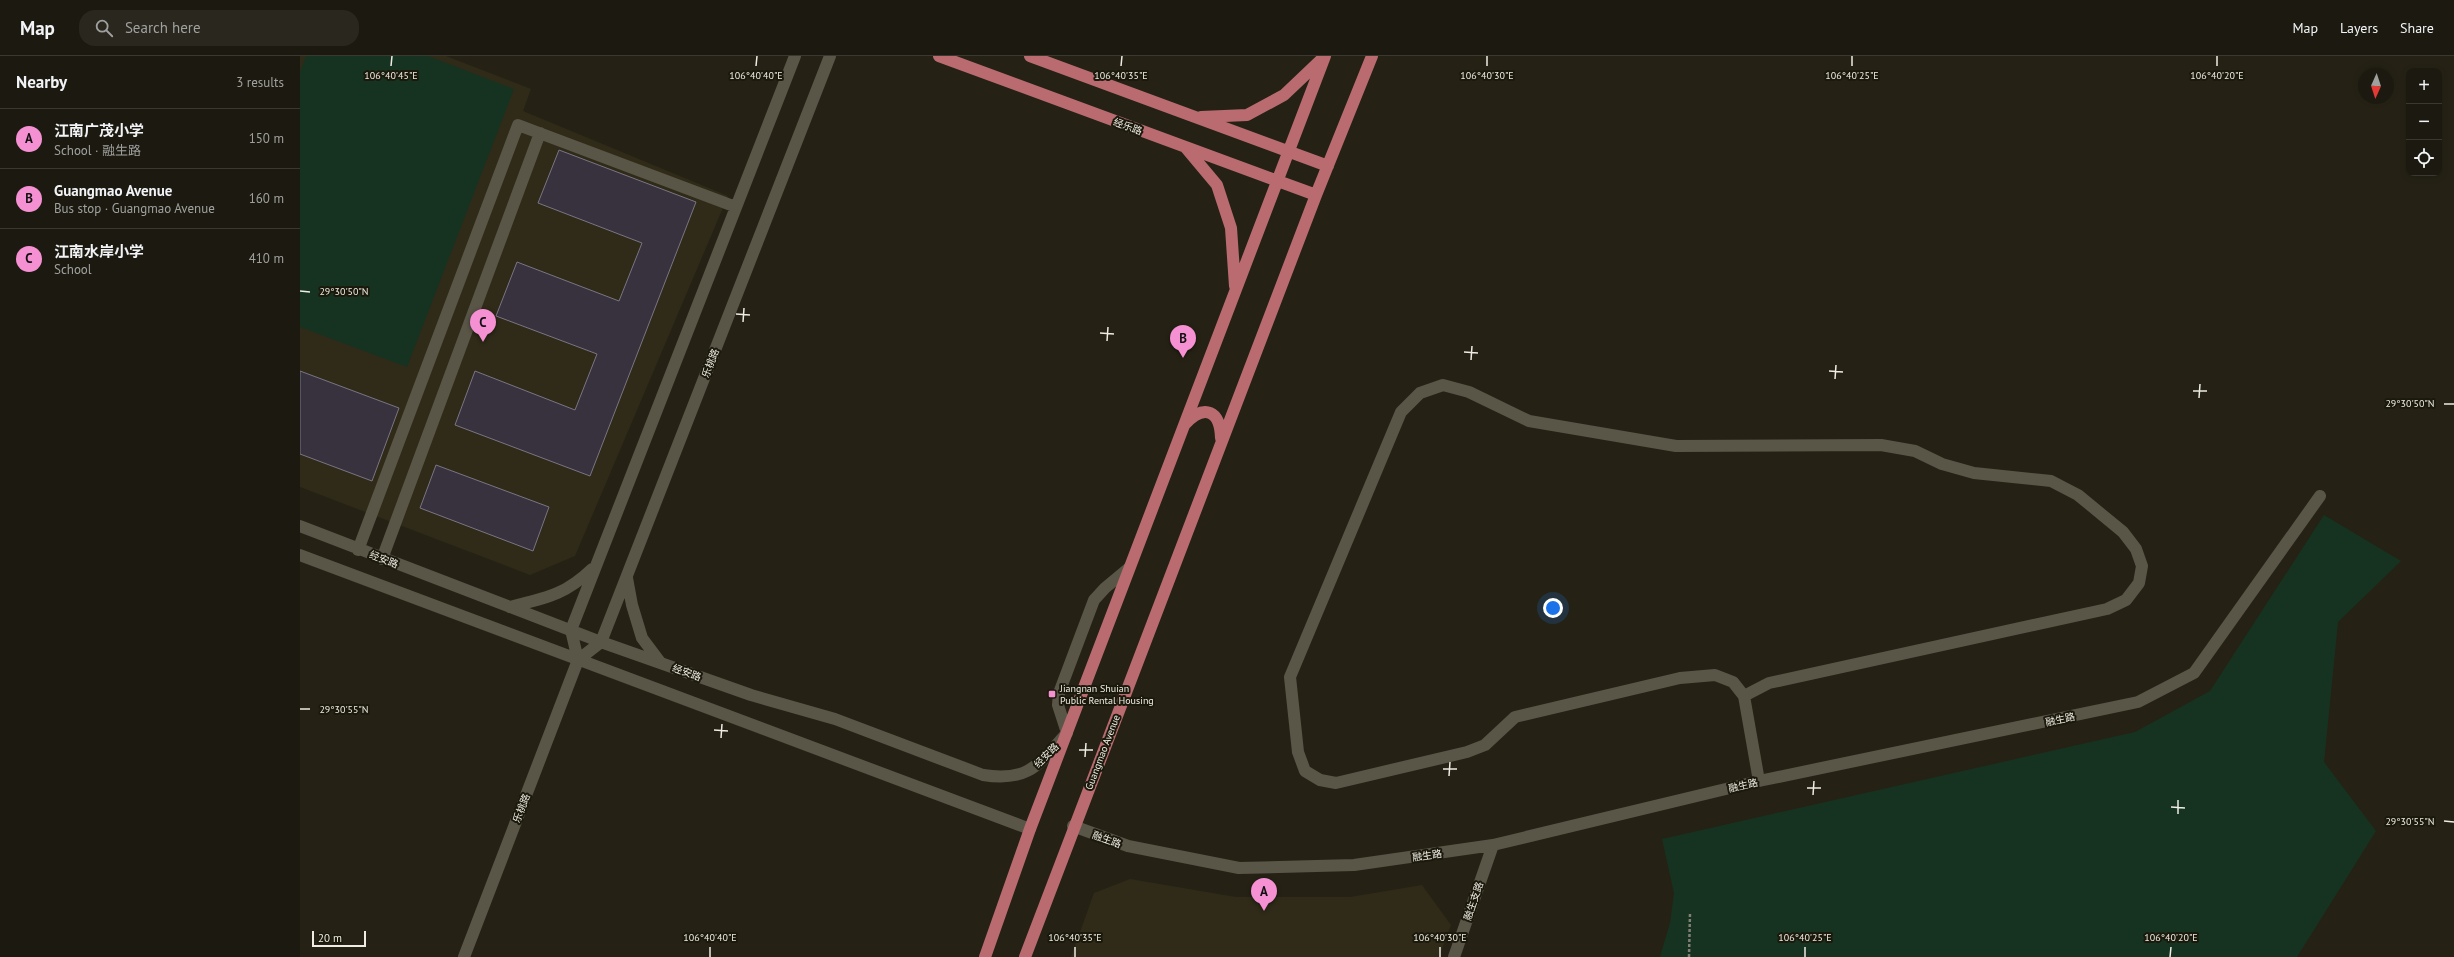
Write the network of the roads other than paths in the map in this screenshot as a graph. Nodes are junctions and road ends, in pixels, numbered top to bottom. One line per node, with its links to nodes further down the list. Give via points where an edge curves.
1 (795, 56): 14 (street)
2 (830, 56): 25 (street, 乐桃路)
3 (939, 56): 9 (main road, 经乐路)
4 (1030, 56): 7 (main road)
5 (1325, 56): 7 (main road, via 1284,95 1247,115); 10 (main road)
6 (1372, 56): 11 (main road, Guangmao Avenue)
7 (1194, 117): 10 (main road)
8 (540, 133): 14 (street); 20 (street, via 518,125); 22 (street)
9 (1185, 147): 12 (main road, 经乐路); 15 (main road, via 1217,185 1231,228)
10 (1288, 152): 11 (main road); 12 (main road)
11 (1328, 166): 13 (main road, Guangmao Avenue)
12 (1277, 181): 13 (main road, 经乐路); 15 (main road)
13 (1316, 195): 17 (main road, Guangmao Avenue)
14 (736, 207): 23 (street)
15 (1235, 290): 16 (main road)
16 (1183, 427): 17 (main road, via 1198,413 1211,414 1219,420); 24 (main road)
17 (1221, 441): 34 (main road, Guangmao Avenue)
18 (2320, 496): 33 (street, 融生路, via 2194,672 2138,702)
19 (300, 526): 20 (street, 经安路)
20 (358, 550): 22 (street, 经安路)
21 (300, 555): 29 (street)
22 (382, 559): 26 (street, 经安路)
23 (596, 566): 26 (street, via 575,586 551,597); 27 (street)
24 (1130, 568): 32 (main road); 32 (street, via 1094,600 1059,693 1058,705)
25 (627, 577): 28 (street, 乐桃路); 30 (street, via 642,638)
26 (510, 607): 27 (street, 经安路)
27 (571, 630): 28 (street, 经安路); 29 (street)
28 (601, 642): 29 (street); 30 (street, 经安路)
29 (578, 660): 35 (street); 37 (street, 乐桃路)
30 (661, 662): 32 (street, 经安路, via 751,695 835,719 983,775 1014,777 1029,771 1043,761)
31 (1744, 696): 31 (street, via 1733,682 1715,674 1680,678 1515,717 1485,745 1467,752 1336,783 1320,780 1305,770 1298,752 1290,678 1401,412 1420,393 1443,385 1469,392 1529,421 1676,446 1881,445 1915,451 1942,464 1974,473 2051,481 2078,495 2123,532 2136,549 2142,566 2140,583 2126,600 2107,609 1769,683); 33 (street)
32 (1067, 733): 35 (main road)
33 (1759, 781): 36 (street, 融生路)
34 (1073, 826): 36 (street, 融生路, via 1128,846 1239,868 1354,865); 39 (main road, Guangmao Avenue)
35 (1030, 829): 38 (main road)
36 (1493, 845): 40 (street, 融生支路)
37 (464, 957)
38 (985, 957)
39 (1025, 957)
40 (1454, 957)

